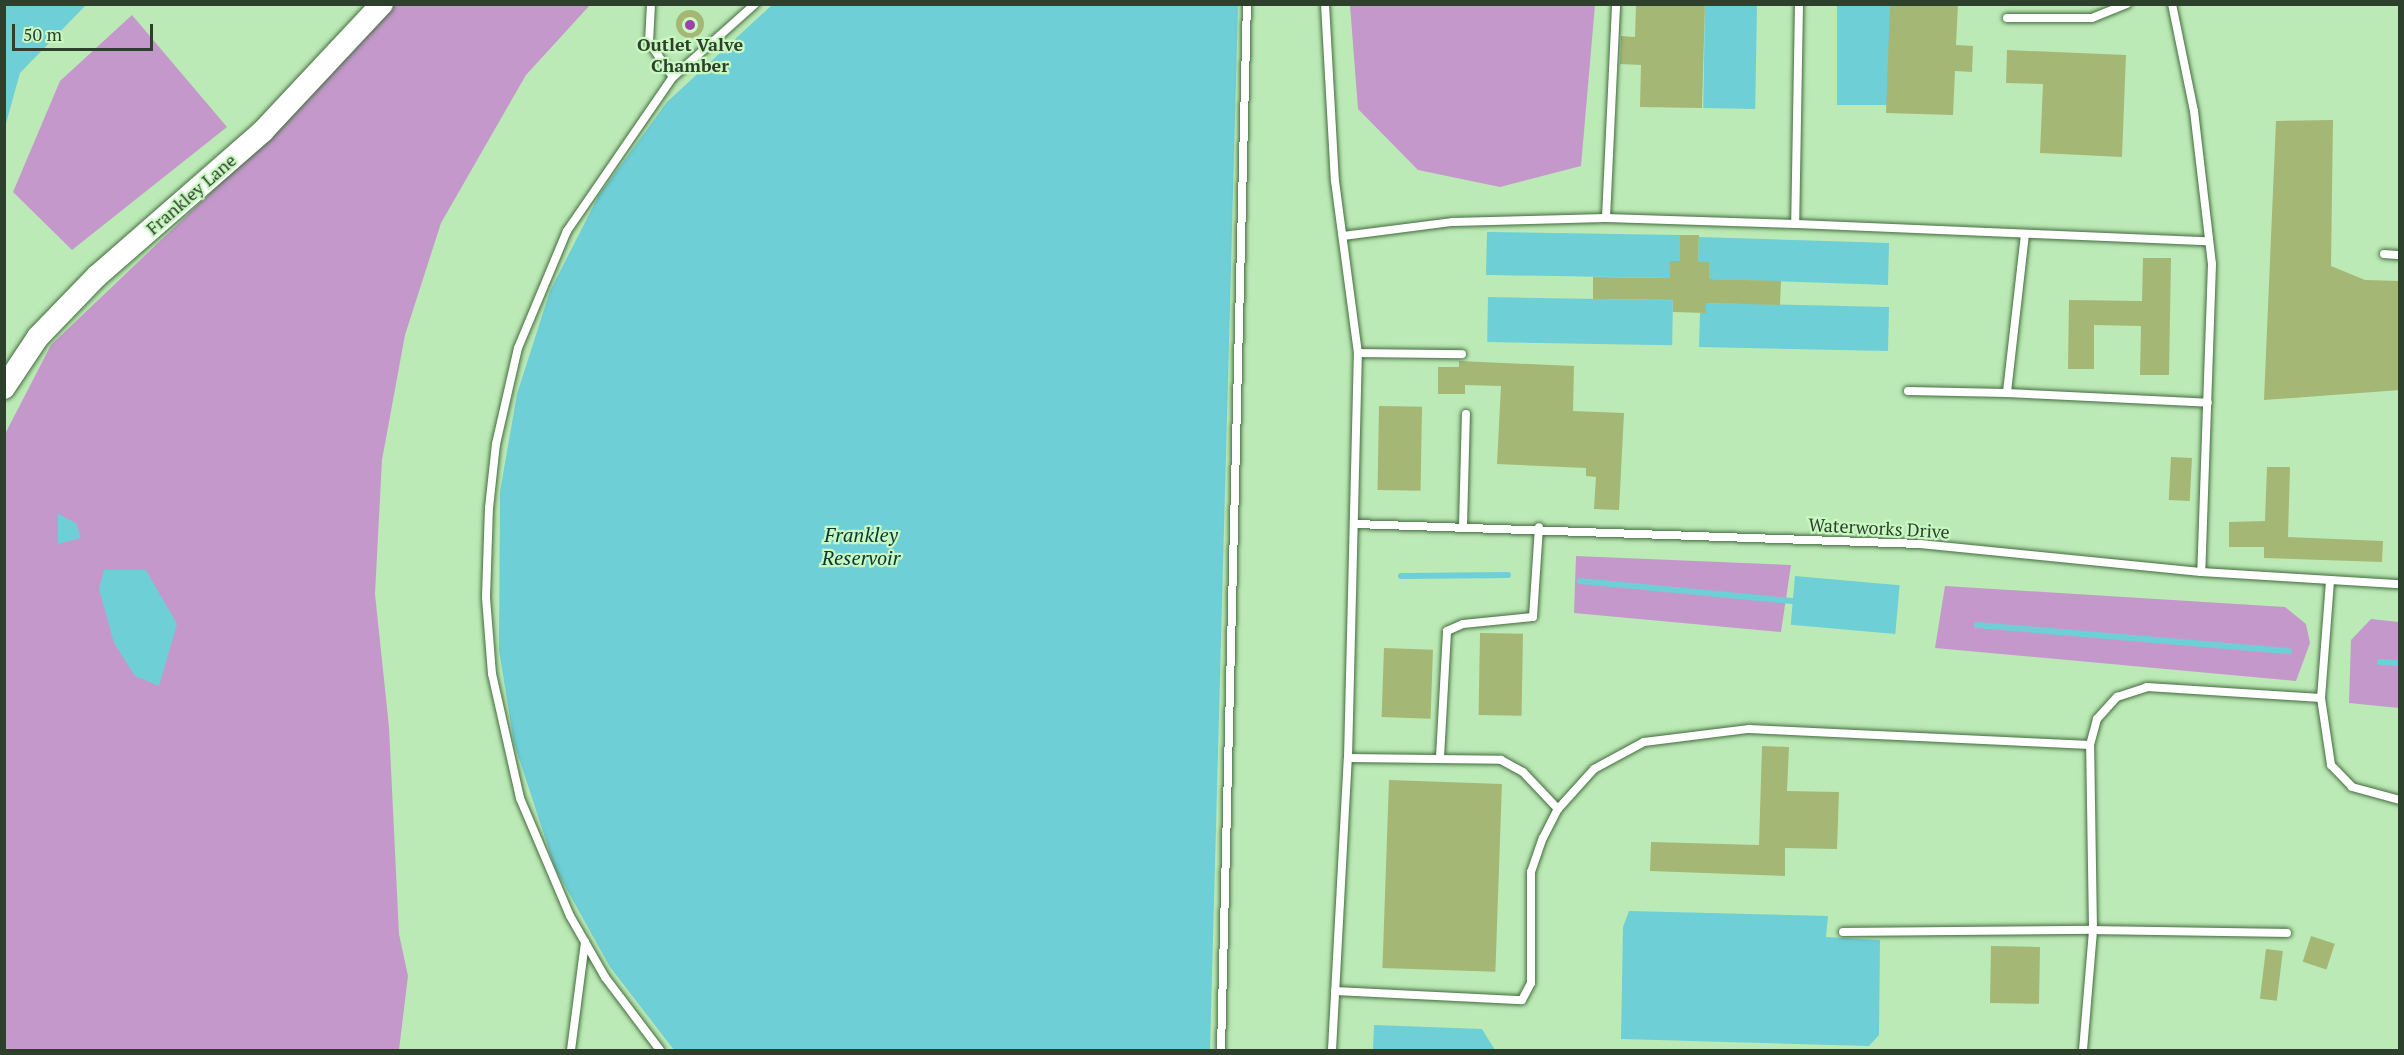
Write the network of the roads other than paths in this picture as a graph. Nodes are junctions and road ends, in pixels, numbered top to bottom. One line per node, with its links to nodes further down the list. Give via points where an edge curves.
1 (382, 4): 21 (street, Frankley Lane, via 263,131 97,276 38,337)
2 (651, 4): 11 (lane, via 649,42)
3 (754, 4): 11 (lane)
4 (1247, 4): 45 (lane)
5 (1325, 4): 15 (lane)
6 (1616, 4): 12 (lane)
7 (1799, 4): 13 (lane)
8 (2127, 4): 10 (lane, via 2092,18)
9 (2172, 4): 16 (lane, via 2194,111)
10 (2007, 18)
11 (673, 77): 41 (lane, via 584,203 549,270 518,348 490,497 486,597 505,752 549,877)
12 (1606, 218): 13 (lane); 15 (lane, via 1453,222)
13 (1795, 224): 14 (lane)
14 (2025, 234): 16 (lane); 23 (lane)
15 (1342, 236): 19 (lane)
16 (2209, 241): 24 (lane)
17 (2384, 254): 18 (lane)
18 (2400, 255)
19 (1358, 353): 20 (lane); 26 (lane)
20 (1462, 354)
21 (4, 388)
22 (1908, 392): 23 (lane)
23 (2007, 393): 24 (lane)
24 (2208, 403): 29 (lane)
25 (1466, 414): 27 (lane)
26 (1356, 524): 27 (lane, Waterworks Drive); 35 (lane)
27 (1463, 526): 28 (lane, Waterworks Drive)
28 (1539, 527): 29 (lane, Waterworks Drive, via 1920,544); 34 (lane, via 1533,617 1463,624 1448,631)
29 (2201, 572): 30 (lane, Waterworks Drive)
30 (2330, 581): 31 (lane, Waterworks Drive); 32 (lane)
31 (2400, 584)
32 (2321, 698): 33 (lane, via 2147,687 2117,697 2097,719); 36 (lane, via 2331,765 2352,787)
33 (2090, 746): 37 (lane, via 1749,729 1682,733 1644,742 1594,769); 38 (lane)
34 (1440, 757): 35 (lane); 37 (lane, via 1501,760 1523,772)
35 (1348, 758): 42 (lane)
36 (2400, 800)
37 (1558, 809): 42 (lane, via 1534,857 1531,982 1522,1000)
38 (2093, 930): 39 (lane); 40 (lane); 47 (lane)
39 (1843, 932)
40 (2287, 933)
41 (585, 942): 43 (lane); 44 (lane)
42 (1335, 991): 46 (lane)
43 (572, 1050)
44 (660, 1050)
45 (1221, 1050)
46 (1332, 1050)
47 (2083, 1050)

